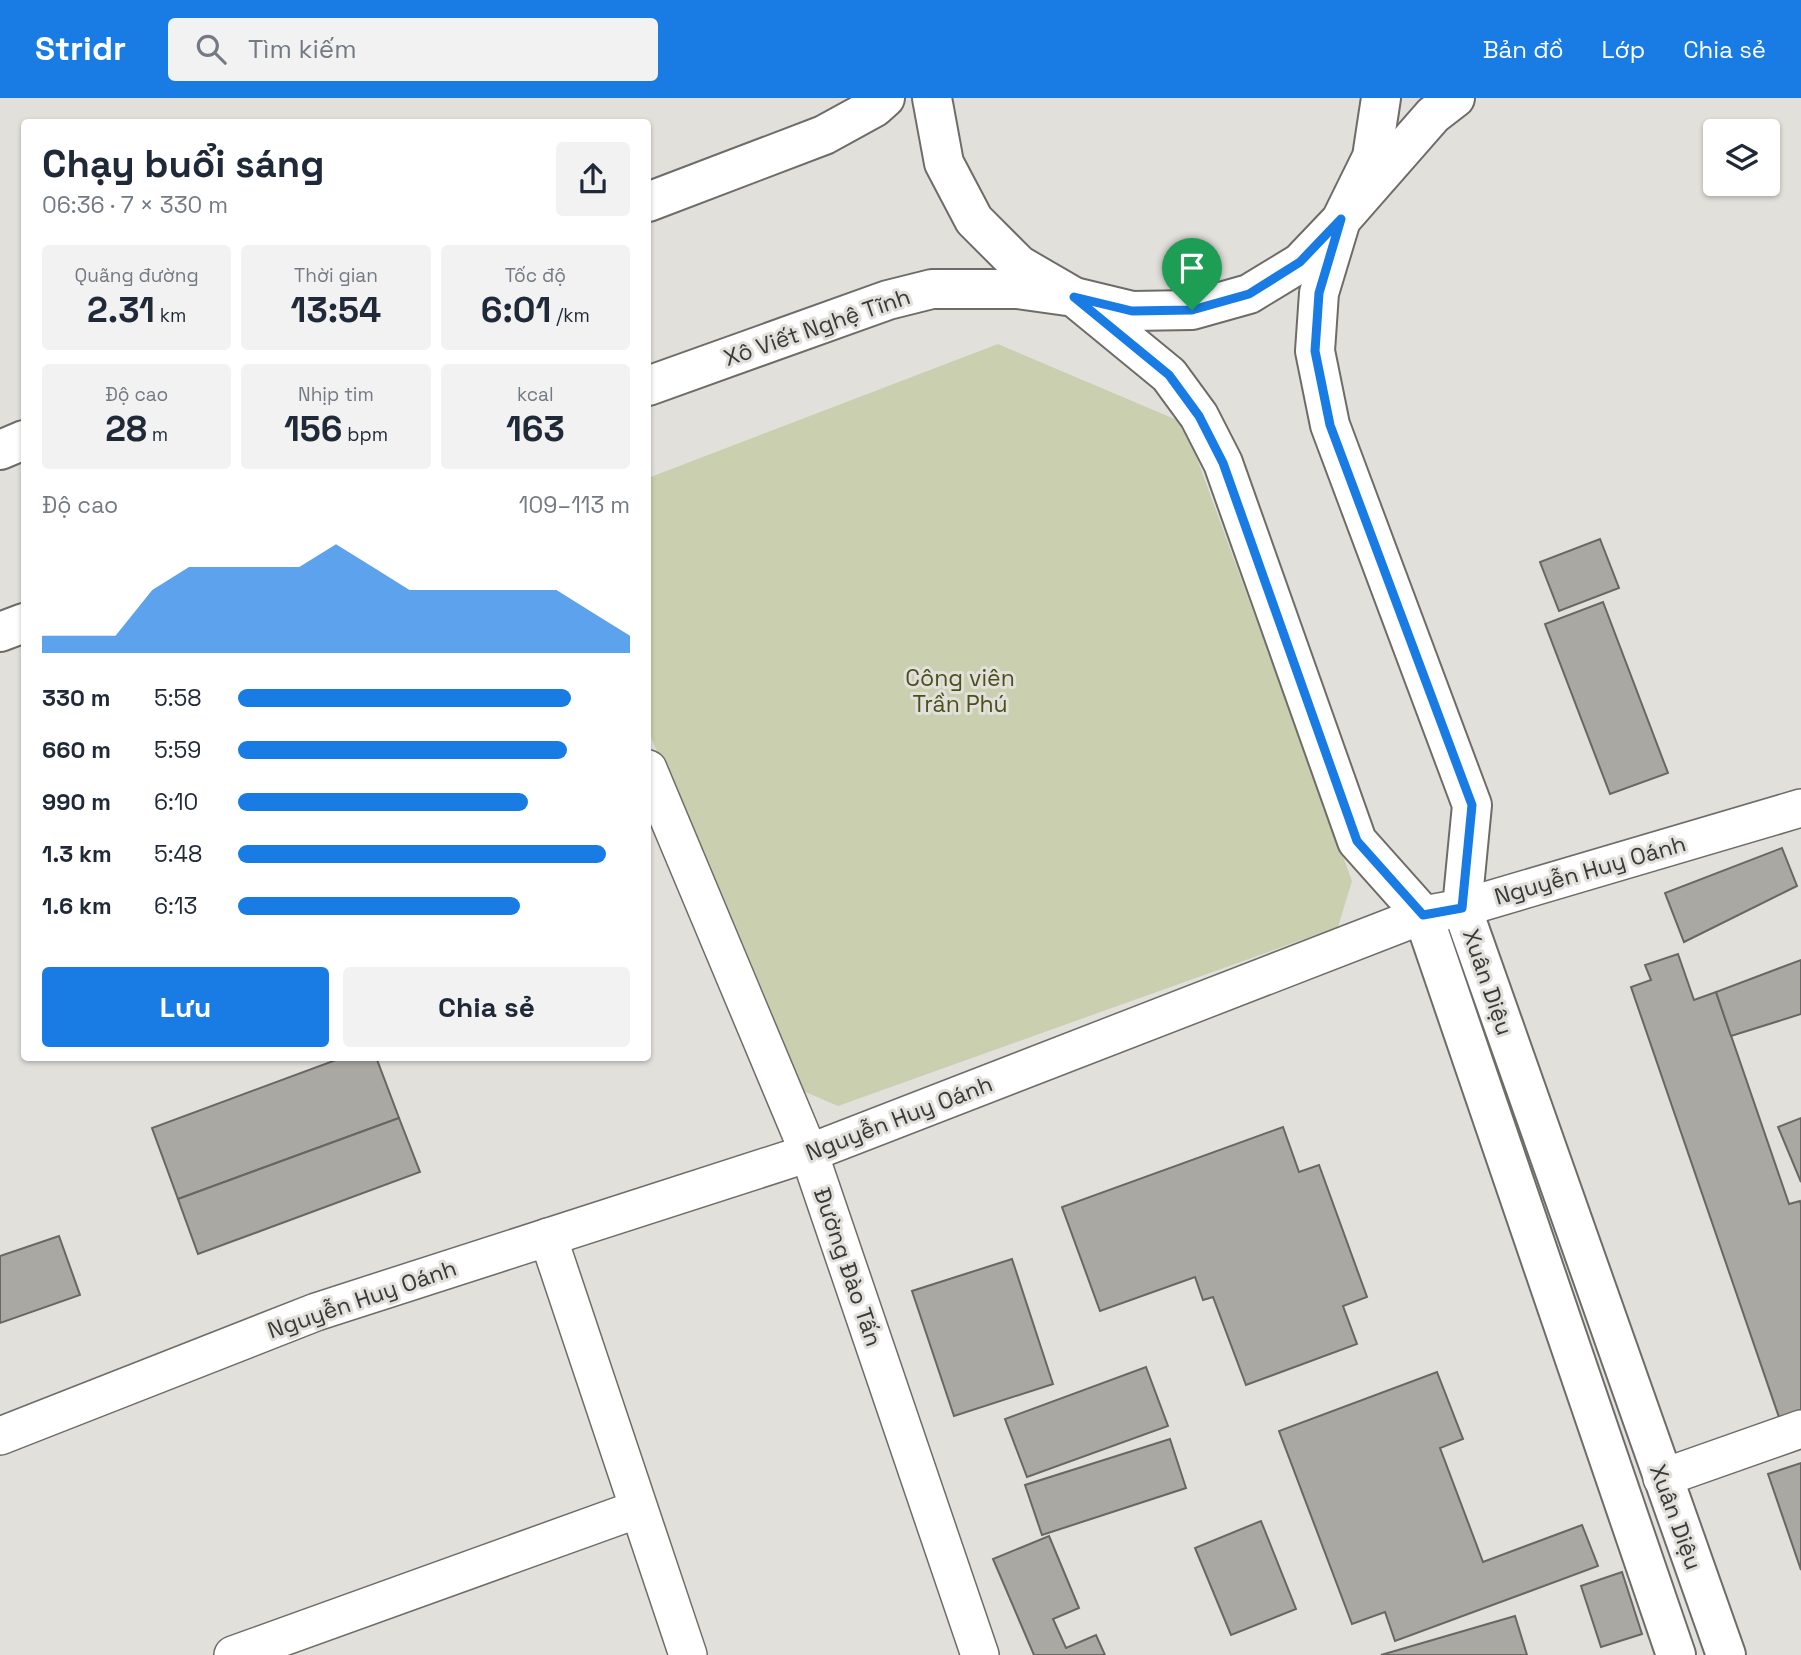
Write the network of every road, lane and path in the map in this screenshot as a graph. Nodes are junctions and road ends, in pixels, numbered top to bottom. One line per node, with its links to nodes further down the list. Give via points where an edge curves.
1 (885, 98): 5 (street, via 824,135)
2 (932, 98): 7 (street, via 944,163 974,220 1019,265)
3 (1381, 98): 6 (street, via 1372,157)
4 (1455, 98): 6 (street, via 1433,115)
5 (651, 201)
6 (1341, 219): 7 (street, via 1300,262 1249,294 1192,310 1144,311); 15 (street, Xuân Diệu, via 1319,293 1315,351 1330,425 1472,805)
7 (1074, 297): 8 (street, Xô Viết Nghệ Tĩnh, via 1017,289 932,289 888,300); 16 (street, Xuân Diệu, via 1169,375 1199,416 1223,463 1357,841)
8 (651, 385)
9 (21, 441): 10 (street)
10 (0, 450)
11 (21, 624): 12 (street)
12 (0, 632)
13 (651, 776): 17 (street, Đường Đào Tấn)
14 (1801, 808): 15 (street, Nguyễn Huy Oánh)
15 (1462, 908): 16 (street, Nguyễn Huy Oánh); 21 (street, Xuân Diệu)
16 (1423, 915): 17 (street, Nguyễn Huy Oánh); 26 (street, Xuân Diệu)
17 (809, 1153): 18 (street, Nguyễn Huy Oánh); 25 (street, Đường Đào Tấn)
18 (548, 1237): 20 (street, Nguyễn Huy Oánh, via 316,1312); 22 (street)
19 (1801, 1429): 21 (street)
20 (0, 1436)
21 (1662, 1478): 27 (street, Xuân Diệu)
22 (638, 1509): 23 (street); 24 (street)
23 (233, 1655)
24 (688, 1655)
25 (980, 1655)
26 (1676, 1655)
27 (1726, 1655)

